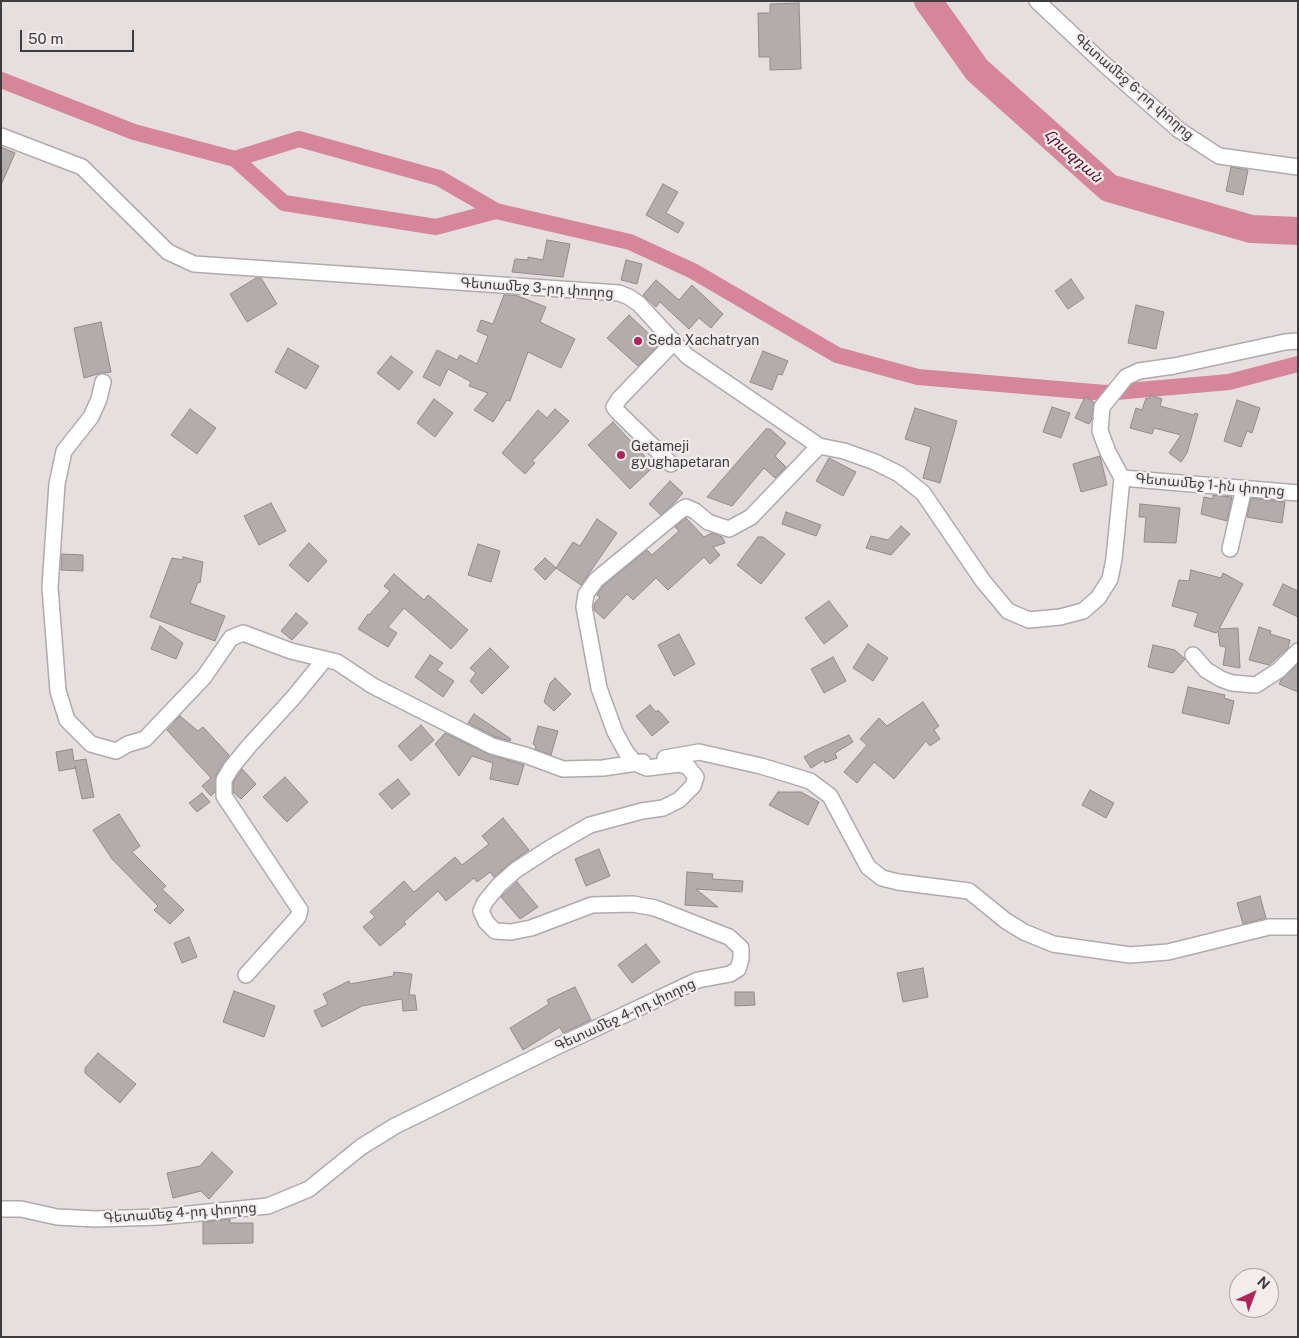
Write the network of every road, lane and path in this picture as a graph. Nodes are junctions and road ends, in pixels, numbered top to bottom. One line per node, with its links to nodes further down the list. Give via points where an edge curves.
1 (1038, 1): 3 (street, Գետամեջ 6-րդ փողոց, via 1179,130 1218,156)
2 (1, 136): 5 (street, Գետամեջ 3-րդ փողոց, via 82,167 168,252 194,264 619,293 639,304)
3 (1298, 167)
4 (1298, 341): 9 (street, via 1139,371 1126,377 1102,408 1100,430)
5 (674, 342): 7 (street, Գետամեջ 3-րդ փողոց, via 687,356); 8 (street, via 614,407)
6 (103, 382): 15 (street, via 91,417 64,451 57,484 50,586 58,691 67,720 91,744 116,751 145,739 204,677 232,638 243,633 290,651)
7 (819, 446): 9 (street, Գետամեջ 3-րդ փողոց, via 876,462 899,474 923,493 1008,612 1029,620 1060,617 1083,610 1098,598 1110,579 1114,559); 16 (street, via 751,517 729,529 708,522 686,507 596,580 586,594 584,607 599,688 615,732)
8 (670, 464)
9 (1122, 478): 10 (street, Գետամեջ 1-ին փողոց)
10 (1244, 488): 11 (street, Գետամեջ 1-ին փողոց); 12 (street)
11 (1298, 493)
12 (1230, 549)
13 (1298, 651): 14 (street, via 1279,670 1256,685 1221,679 1206,670)
14 (1193, 655)
15 (325, 659): 16 (street, via 337,662 373,686 492,746 564,769); 18 (street, via 249,746 224,780 224,796 300,910)
16 (635, 763): 17 (street, via 699,752 810,781 830,796 868,867 882,878 969,892 1006,921 1053,944 1130,954 1168,952 1269,927); 19 (street, Գետամեջ 4-րդ փողոց, via 647,768 680,764 688,767 696,776 693,786 679,800 663,808 590,826 516,870 484,902 481,911 486,922 495,931 511,932 531,928 592,905 632,904 654,908 729,936 741,948 738,969 730,974 698,980 395,1126 361,1147 308,1189 268,1206 160,1217 95,1219)
17 (1298, 927)
18 (246, 975)
19 (1, 1208)

